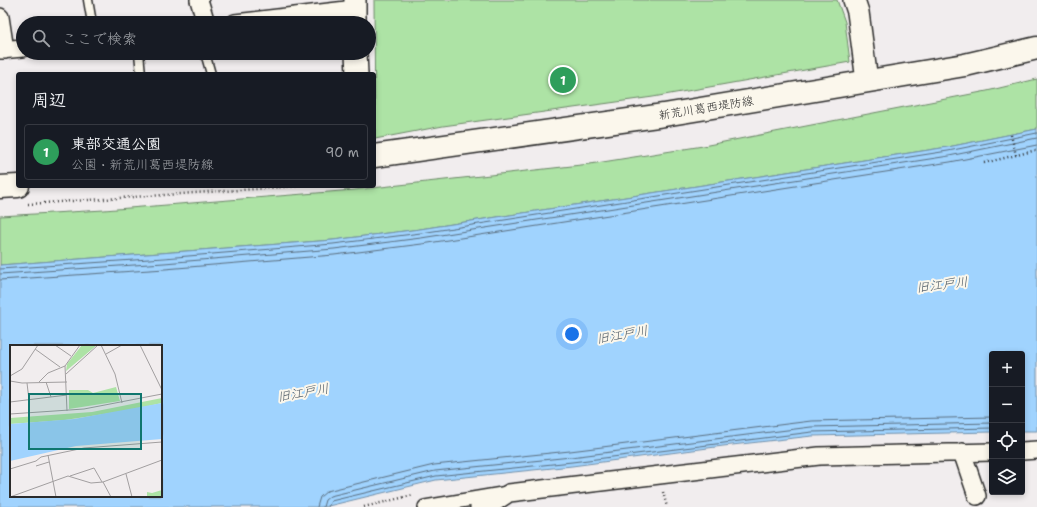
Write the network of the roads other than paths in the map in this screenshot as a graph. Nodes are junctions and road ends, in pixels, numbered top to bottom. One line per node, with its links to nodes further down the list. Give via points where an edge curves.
1 (88, 0): 5 (lane)
2 (199, 0): 6 (street)
3 (854, 0): 18 (street, via 858,12)
4 (355, 11): 7 (street)
5 (91, 16)
6 (204, 16)
7 (305, 16)
8 (0, 18): 11 (street)
9 (1037, 48): 18 (main road, 新荒川葛西堤防線, via 965,65)
10 (16, 49): 11 (street)
11 (3, 50)
12 (139, 60): 15 (lane)
13 (207, 60): 16 (lane)
14 (356, 60): 17 (street)
15 (141, 72)
16 (210, 72)
17 (356, 72)
18 (867, 81): 19 (main road, 新荒川葛西堤防線, via 664,115)
19 (376, 156)
20 (0, 187): 21 (main road)
21 (19, 195)
22 (1037, 450): 23 (street)
23 (1025, 451)
24 (962, 452): 25 (street); 26 (street, via 819,456); 27 (street)
25 (989, 452)
26 (509, 492): 28 (street); 29 (street, via 494,503)
27 (977, 496)
28 (425, 507)
29 (479, 507)

